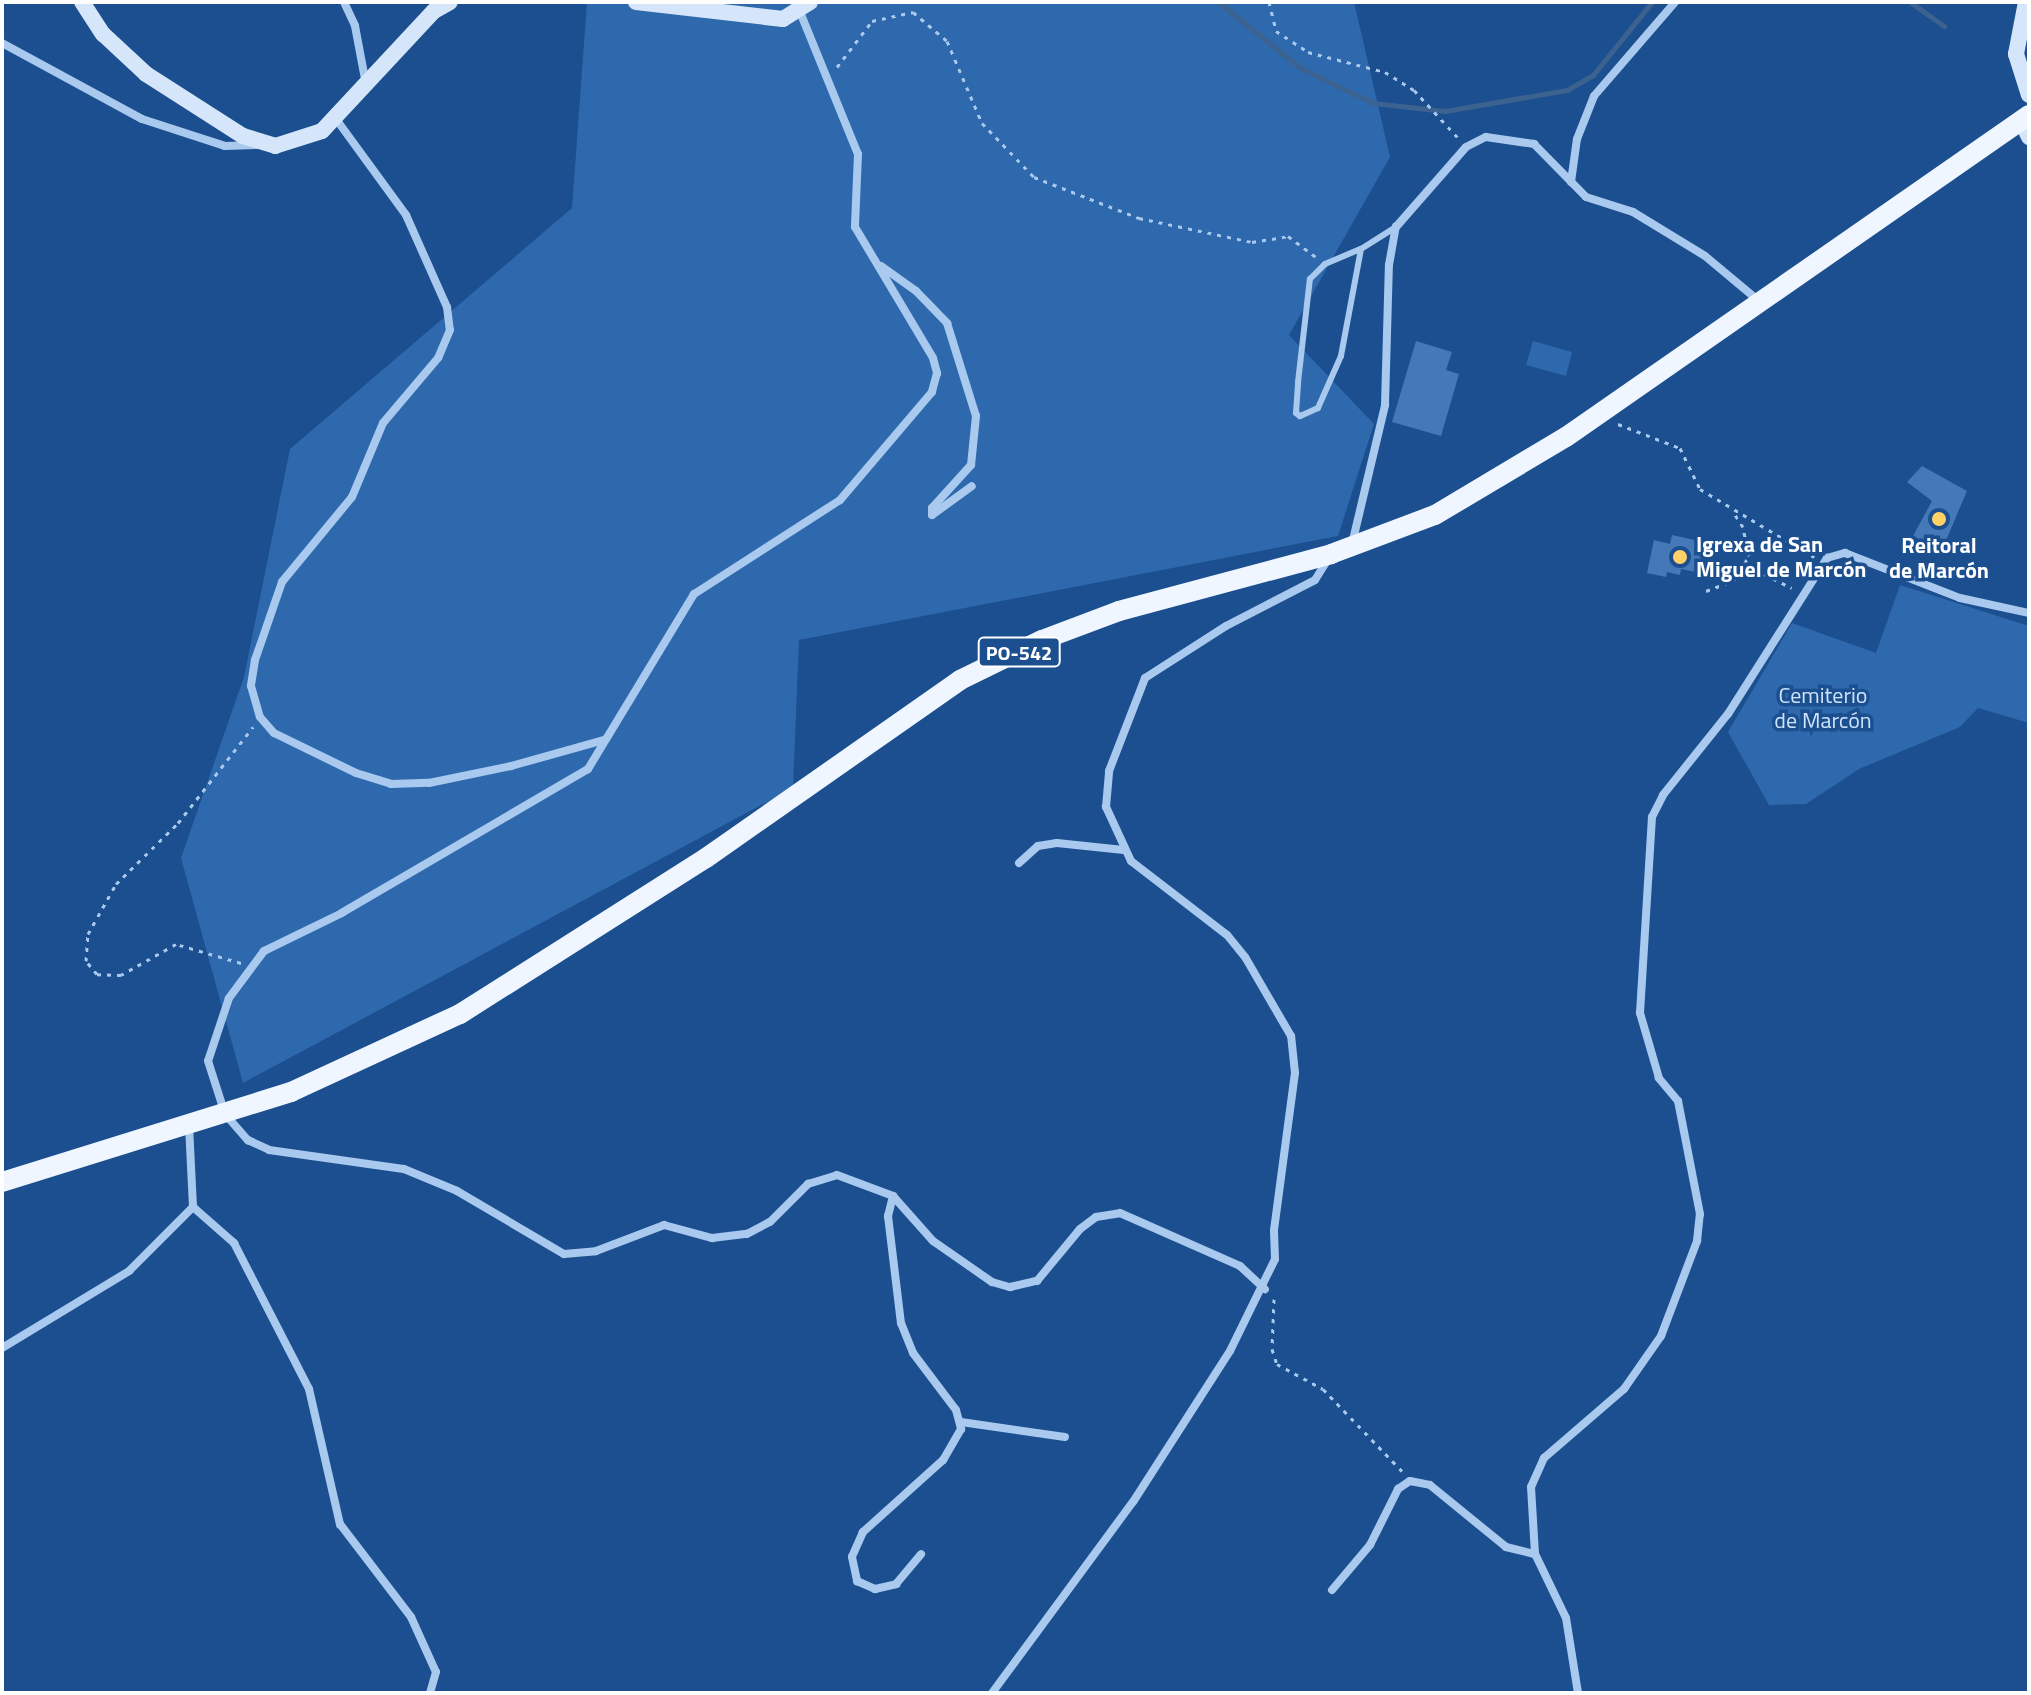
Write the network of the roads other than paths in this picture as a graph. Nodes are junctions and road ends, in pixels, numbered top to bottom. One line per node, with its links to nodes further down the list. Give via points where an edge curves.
1 (82, 2): 13 (street, via 103,34 146,74)
2 (344, 2): 9 (street, via 355,26)
3 (450, 2): 9 (street, via 434,11)
4 (636, 2): 7 (street, via 760,19 783,19)
5 (1675, 2): 14 (street, via 1594,96 1577,139)
6 (2026, 2): 10 (street, via 2016,54)
7 (805, 7): 17 (street, via 858,154 855,227)
8 (2, 43): 13 (street, via 91,96 185,136 225,146)
9 (366, 85): 11 (street)
10 (2029, 95)
11 (336, 119): 13 (street, via 304,139); 23 (street, via 406,215 447,307 450,330 438,358 383,423 352,497 282,582 255,660 251,686 260,717 274,733 391,784 456,778)
12 (2026, 124): 18 (main road, PO-542)
13 (263, 144)
14 (1571, 182): 15 (street, via 1534,144 1486,137 1466,147); 18 (street, via 1586,197 1633,212 1705,256)
15 (1396, 227): 16 (lane); 20 (street, via 1389,265 1385,405)
16 (1361, 249): 16 (lane, via 1325,264 1305,291 1296,413 1300,416 1318,408 1341,356)
17 (880, 266): 19 (street, via 898,275 947,323 976,416 971,465 932,508 932,515); 23 (street, via 933,358 932,392 840,500 694,594)
18 (1760, 301): 20 (main road, PO-542, via 1509,474 1435,515)
19 (972, 486)
20 (1352, 546): 21 (main road, PO-542)
21 (1331, 554): 24 (street, via 1315,580 1226,626 1145,678 1121,733 1105,791); 26 (main road, PO-542, via 1119,611 960,680 706,858 460,1014 291,1092)
22 (2029, 613): 36 (street, via 1960,598 1845,553 1824,564 1728,714 1663,795 1652,817 1640,1013 1659,1078 1678,1101 1691,1148 1700,1214 1697,1241 1661,1336 1624,1389 1544,1458 1535,1473 1530,1504)
23 (605, 740): 26 (street, via 588,769 342,913 264,951 229,998 208,1061)
24 (1124, 850): 25 (street, via 1057,843 1038,846); 31 (street, via 1145,875 1227,935 1291,1036 1295,1073 1274,1271)
25 (1019, 863)
26 (225, 1114): 27 (main road, PO-542); 29 (street, via 248,1140 269,1150 404,1169 457,1191 564,1254 596,1251 664,1225 712,1238 747,1234 770,1222 808,1184 828,1176 853,1177)
27 (189, 1126): 28 (main road, PO-542); 30 (street)
28 (2, 1182)
29 (893, 1196): 31 (street, via 966,1267 1010,1287 1037,1281 1080,1229 1096,1217 1120,1213 1240,1266); 33 (street, via 888,1216 901,1323 913,1353)
30 (193, 1207): 32 (street, via 129,1271); 38 (street, via 234,1243 258,1299 309,1389 340,1524 411,1617 436,1672)
31 (1265, 1289): 39 (street, via 1133,1502)
32 (2, 1348)
33 (961, 1422): 34 (street); 35 (street, via 954,1447 863,1532 852,1557 857,1581 875,1589 896,1584)
34 (1065, 1437)
35 (921, 1554)
36 (1535, 1554): 37 (street, via 1506,1547 1430,1485 1410,1481 1398,1489 1370,1545); 40 (street, via 1566,1618)
37 (1332, 1590)
38 (430, 1693)
39 (992, 1693)
40 (1578, 1693)

